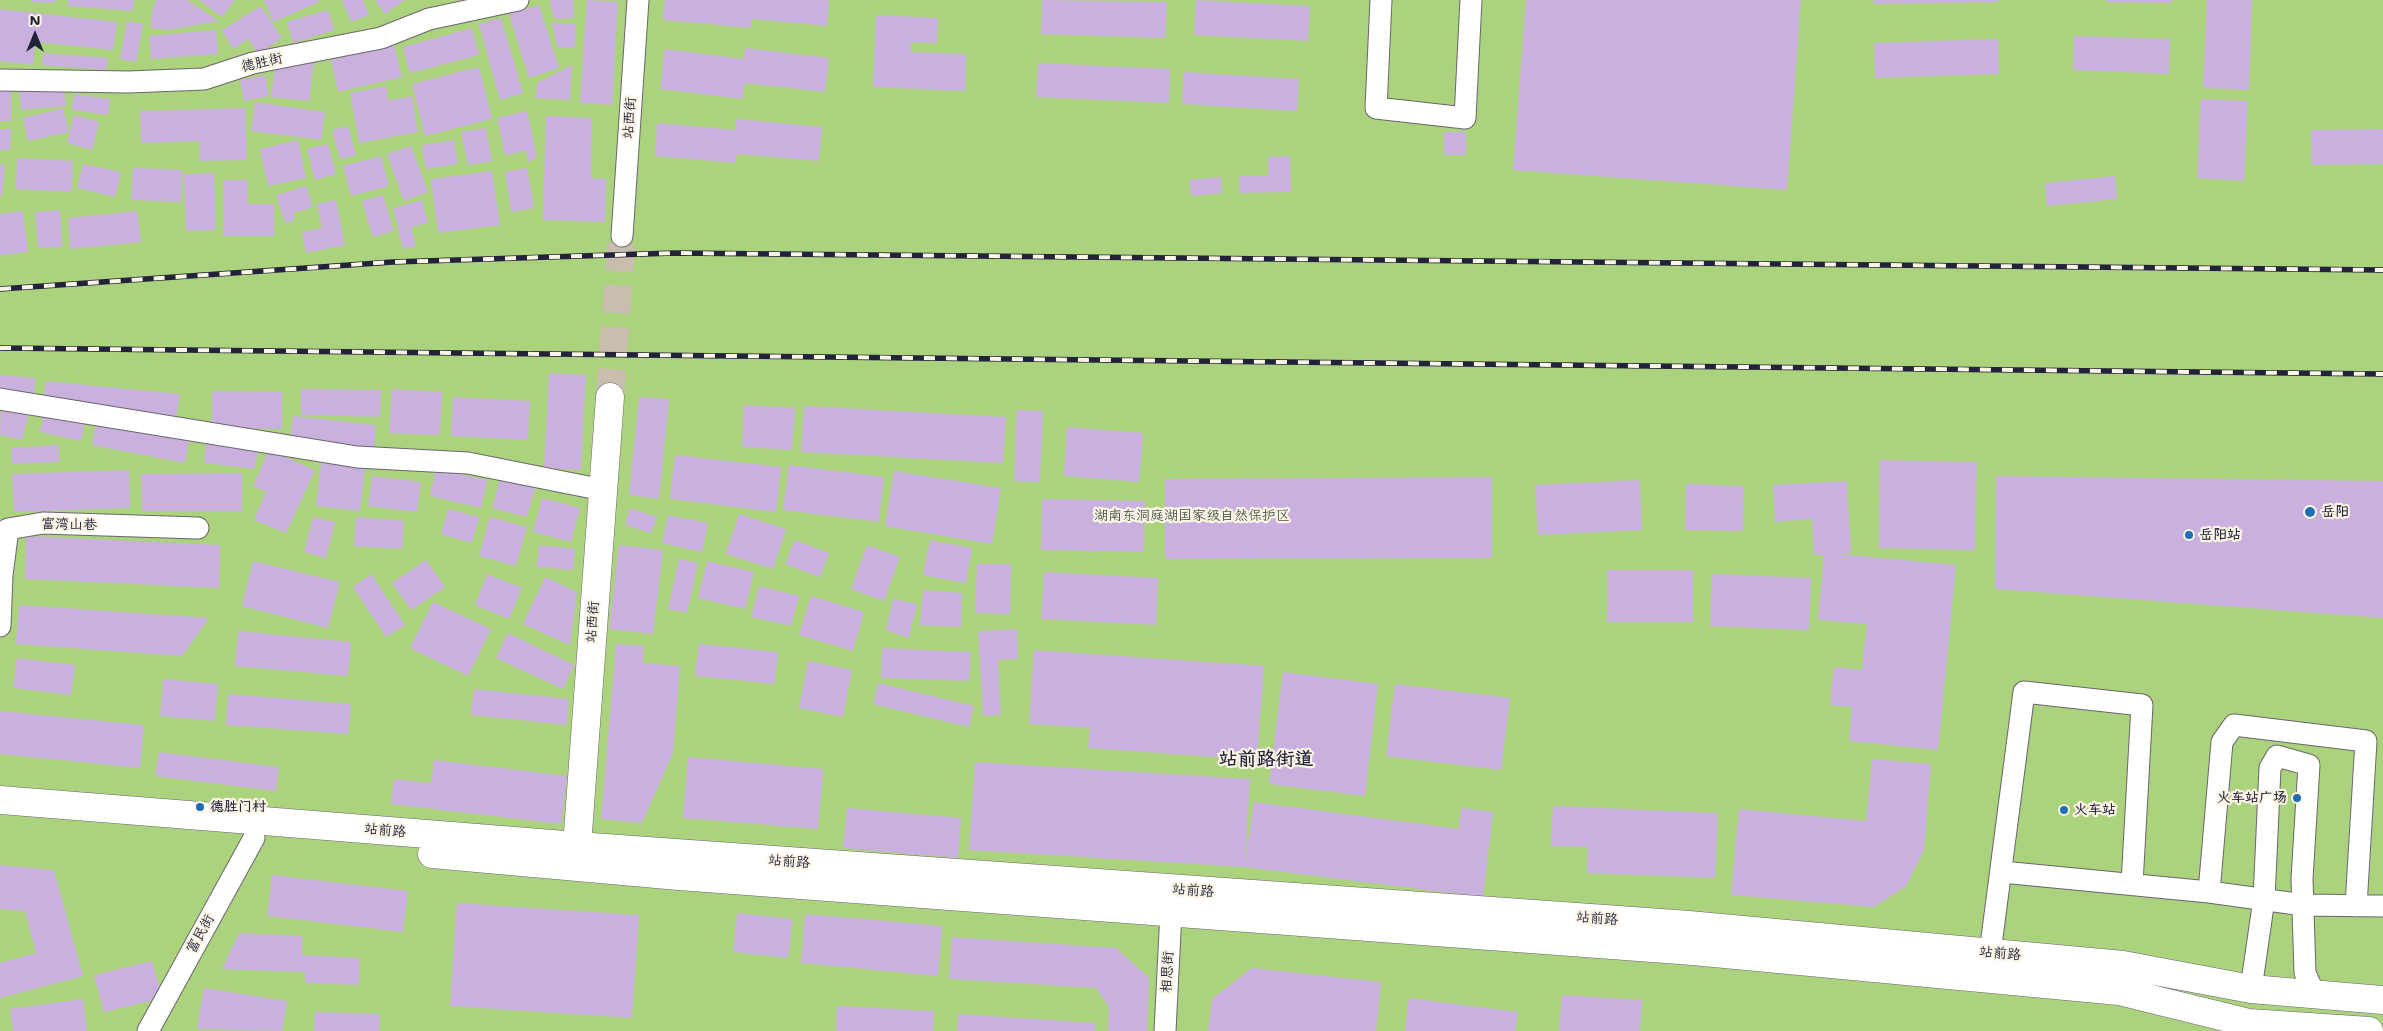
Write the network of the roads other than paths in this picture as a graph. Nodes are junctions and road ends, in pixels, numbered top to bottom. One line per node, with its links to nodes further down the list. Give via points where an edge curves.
1 (518, 0): 5 (street, 德胜街, via 429,19 381,38 253,63 204,79 129,82)
2 (638, 0): 6 (street, 站西街)
3 (1381, 0): 4 (street, via 1376,108 1465,118)
4 (1471, 0)
5 (0, 80)
6 (622, 236)
7 (610, 397): 9 (main road, 站西街)
8 (0, 400): 9 (street, via 357,457 468,463)
9 (603, 490): 15 (main road, 站西街)
10 (198, 528): 11 (street, 富湾山巷, via 42,523 8,529)
11 (0, 626)
12 (0, 800): 15 (main road, 站前路)
13 (0, 817): 14 (main road, 站前路)
14 (254, 838): 24 (main road, 站前路, via 679,876); 32 (street, 富民街)
15 (577, 846): 25 (main road, 站前路, via 1690,926)
16 (2002, 872): 17 (street); 17 (street, via 2024,692 2142,705); 25 (street)
17 (2132, 884): 18 (street)
18 (2209, 887): 20 (street); 21 (street, via 2222,742 2234,724 2366,741)
19 (2383, 893): 21 (street)
20 (2264, 895): 22 (street); 22 (street, via 2270,768 2276,756 2309,765); 26 (street)
21 (2356, 899): 22 (street); 23 (street)
22 (2303, 901): 27 (street, via 2305,973)
23 (2383, 906)
24 (1171, 912): 29 (main road, 站前路, via 1692,950 2109,990); 33 (street, 相思街)
25 (1990, 953): 26 (main road, 站前路, via 2123,965)
26 (2252, 989): 27 (main road, 站前路); 30 (main road)
27 (2314, 995): 28 (main road, 站前路); 31 (main road)
28 (2383, 1000)
29 (2221, 1023): 30 (main road, 站前路)
30 (2249, 1027): 31 (main road, 站前路)
31 (2325, 1029): 34 (main road, 站前路)
32 (148, 1031)
33 (1165, 1031)
34 (2369, 1031)

